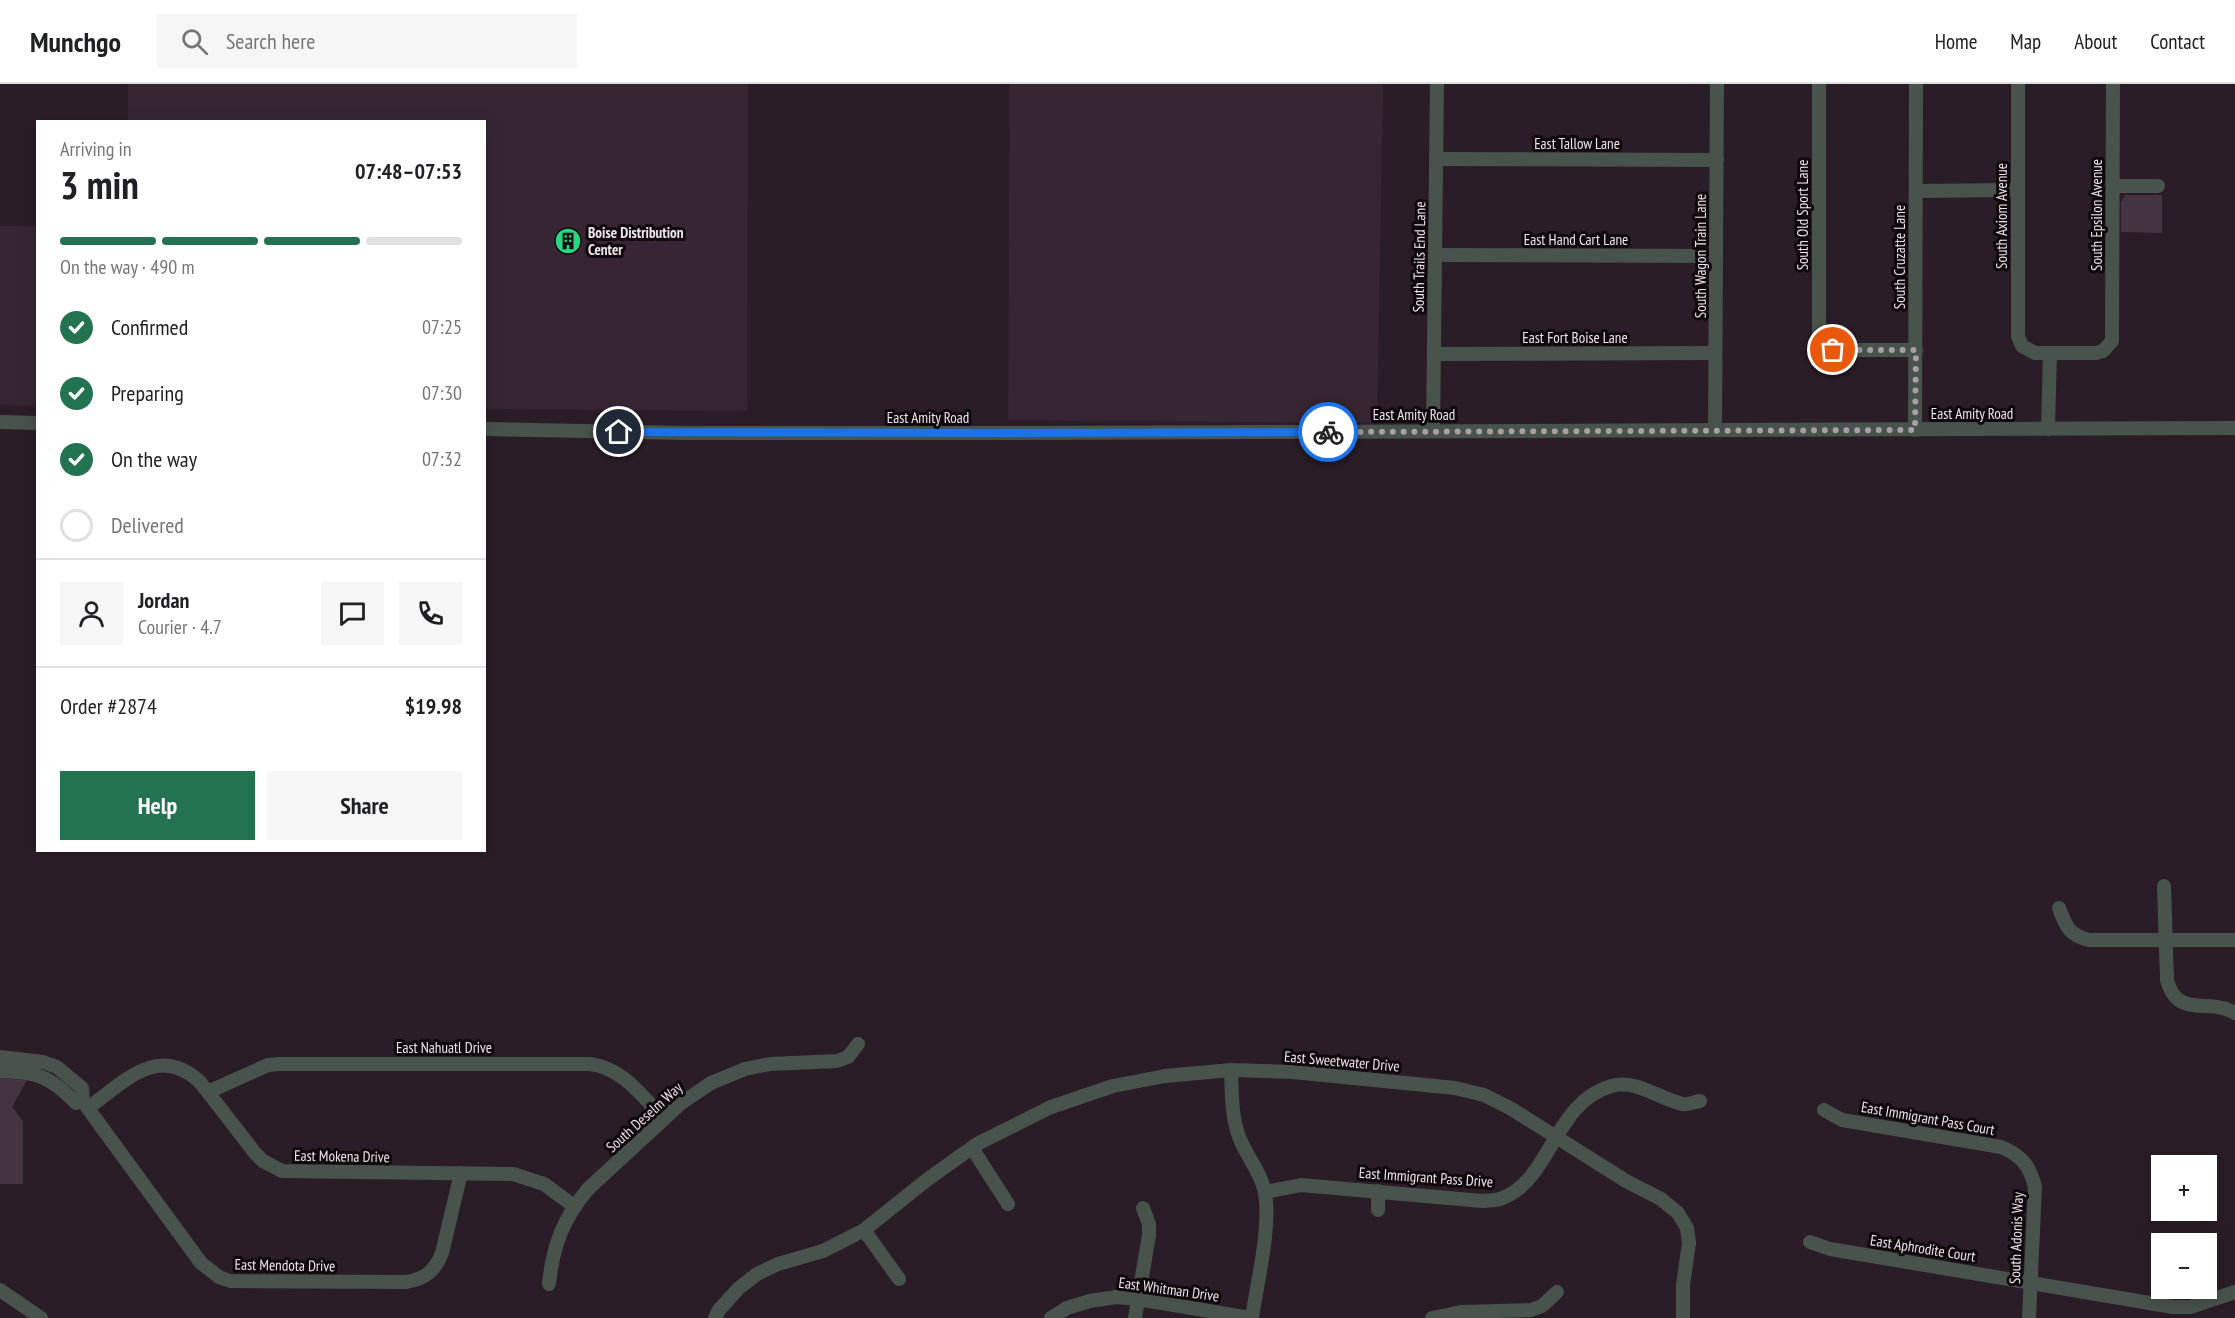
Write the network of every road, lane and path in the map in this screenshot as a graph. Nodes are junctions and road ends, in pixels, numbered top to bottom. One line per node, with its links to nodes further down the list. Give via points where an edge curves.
1 (1437, 84): 7 (street, South Trails End Lane)
2 (1717, 84): 8 (street, South Wagon Train Lane)
3 (1819, 84): 15 (street, South Old Sport Lane, via 1821,346 1833,350)
4 (1916, 84): 12 (street, South Cruzatte Lane)
5 (2018, 84): 11 (street, South Axiom Avenue)
6 (2113, 84): 9 (street, South Epsilon Avenue)
7 (1437, 159): 8 (street, East Tallow Lane); 13 (street, South Trails End Lane)
8 (1717, 160): 14 (street, South Wagon Train Lane)
9 (2113, 186): 10 (street); 17 (street, South Epsilon Avenue, via 2113,336 2109,346 2096,353)
10 (2158, 186)
11 (2017, 190): 12 (street); 17 (street, South Axiom Avenue, via 2018,336 2022,346 2035,353)
12 (1916, 191): 15 (street, South Cruzatte Lane)
13 (1436, 255): 14 (street, East Hand Cart Lane); 18 (street, South Trails End Lane)
14 (1716, 256): 16 (street, South Wagon Train Lane)
15 (1916, 350): 25 (street, South Cruzatte Lane)
16 (1715, 353): 18 (street, East Fort Boise Lane); 23 (street, South Wagon Train Lane)
17 (2050, 353): 24 (street)
18 (1434, 354): 26 (street, South Trails End Lane)
19 (0, 422): 20 (street)
20 (36, 423)
21 (2235, 428): 24 (street, East Amity Road)
22 (486, 429): 26 (street, East Amity Road, via 686,433)
23 (1715, 429): 25 (street, East Amity Road); 26 (street, East Amity Road)
24 (2048, 429): 25 (street, East Amity Road)
25 (1915, 430)
26 (1433, 431)
27 (2164, 886): 29 (street)
28 (2060, 909): 29 (street, via 2067,931 2077,937)
29 (2166, 940): 30 (street); 31 (street, via 2167,980 2178,1001)
30 (2235, 940)
31 (2235, 1012)
32 (858, 1044): 40 (street, South Deselm Way, via 848,1057 837,1061 770,1064 734,1073 700,1089)
33 (0, 1057): 38 (street, East Mendota Drive, via 57,1067 82,1088)
34 (1231, 1070): 41 (street, East Sweetwater Drive, via 1455,1088 1484,1095); 42 (street, East Sweetwater Drive, via 1113,1086 1051,1107); 46 (street, via 1239,1138)
35 (0, 1071): 38 (street, East Mendota Drive, via 50,1079 76,1103)
36 (208, 1092): 38 (street, East Mokena Drive, via 182,1069 172,1065 150,1066); 40 (street, East Nahuatl Drive, via 268,1065 279,1064 590,1064 621,1075); 44 (street, East Mokena Drive, via 255,1153 282,1172)
37 (1700, 1101): 41 (street, via 1684,1104 1633,1085 1611,1086 1585,1098)
38 (86, 1105): 44 (street, East Mendota Drive, via 201,1263 230,1281 418,1280 433,1270 442,1253)
39 (1824, 1110): 43 (street, East Immigrant Pass Court, via 1842,1120 2001,1147)
40 (664, 1119): 48 (street, South Deselm Way)
41 (1556, 1137): 45 (street, East Immigrant Pass Drive, via 1528,1180 1500,1199 1482,1201); 66 (street, East Sweetwater Drive, via 1671,1205 1684,1222 1689,1244)
42 (972, 1148): 47 (street); 51 (street, East Sweetwater Drive)
43 (2025, 1162): 54 (street, South Adonis Way, via 2035,1187)
44 (461, 1173): 48 (street, East Mokena Drive, via 524,1176 544,1184)
45 (1378, 1191): 46 (street, East Immigrant Pass Drive, via 1301,1185); 50 (street)
46 (1265, 1192): 64 (street, via 1266,1219)
47 (1008, 1204)
48 (574, 1206): 55 (street, South Deselm Way, via 552,1257)
49 (1143, 1208): 59 (street, via 1149,1234)
50 (1378, 1210)
51 (864, 1230): 53 (street); 61 (street, East Sweetwater Drive, via 823,1251 757,1274)
52 (1810, 1242): 54 (street, East Aphrodite Court, via 1830,1249)
53 (899, 1279)
54 (2031, 1283): 58 (street, East Aphrodite Court, via 2173,1307 2205,1304); 67 (street, South Adonis Way)
55 (549, 1284)
56 (0, 1290): 60 (street)
57 (1557, 1292): 65 (street, via 1531,1310 1461,1312)
58 (2235, 1292)
59 (1138, 1299): 62 (street, East Whitman Drive, via 1090,1301); 63 (street); 64 (street, East Whitman Drive)
60 (41, 1318)
61 (715, 1318)
62 (1051, 1318)
63 (1136, 1318)
64 (1251, 1318)
65 (1432, 1318)
66 (1683, 1318)
67 (2029, 1318)

